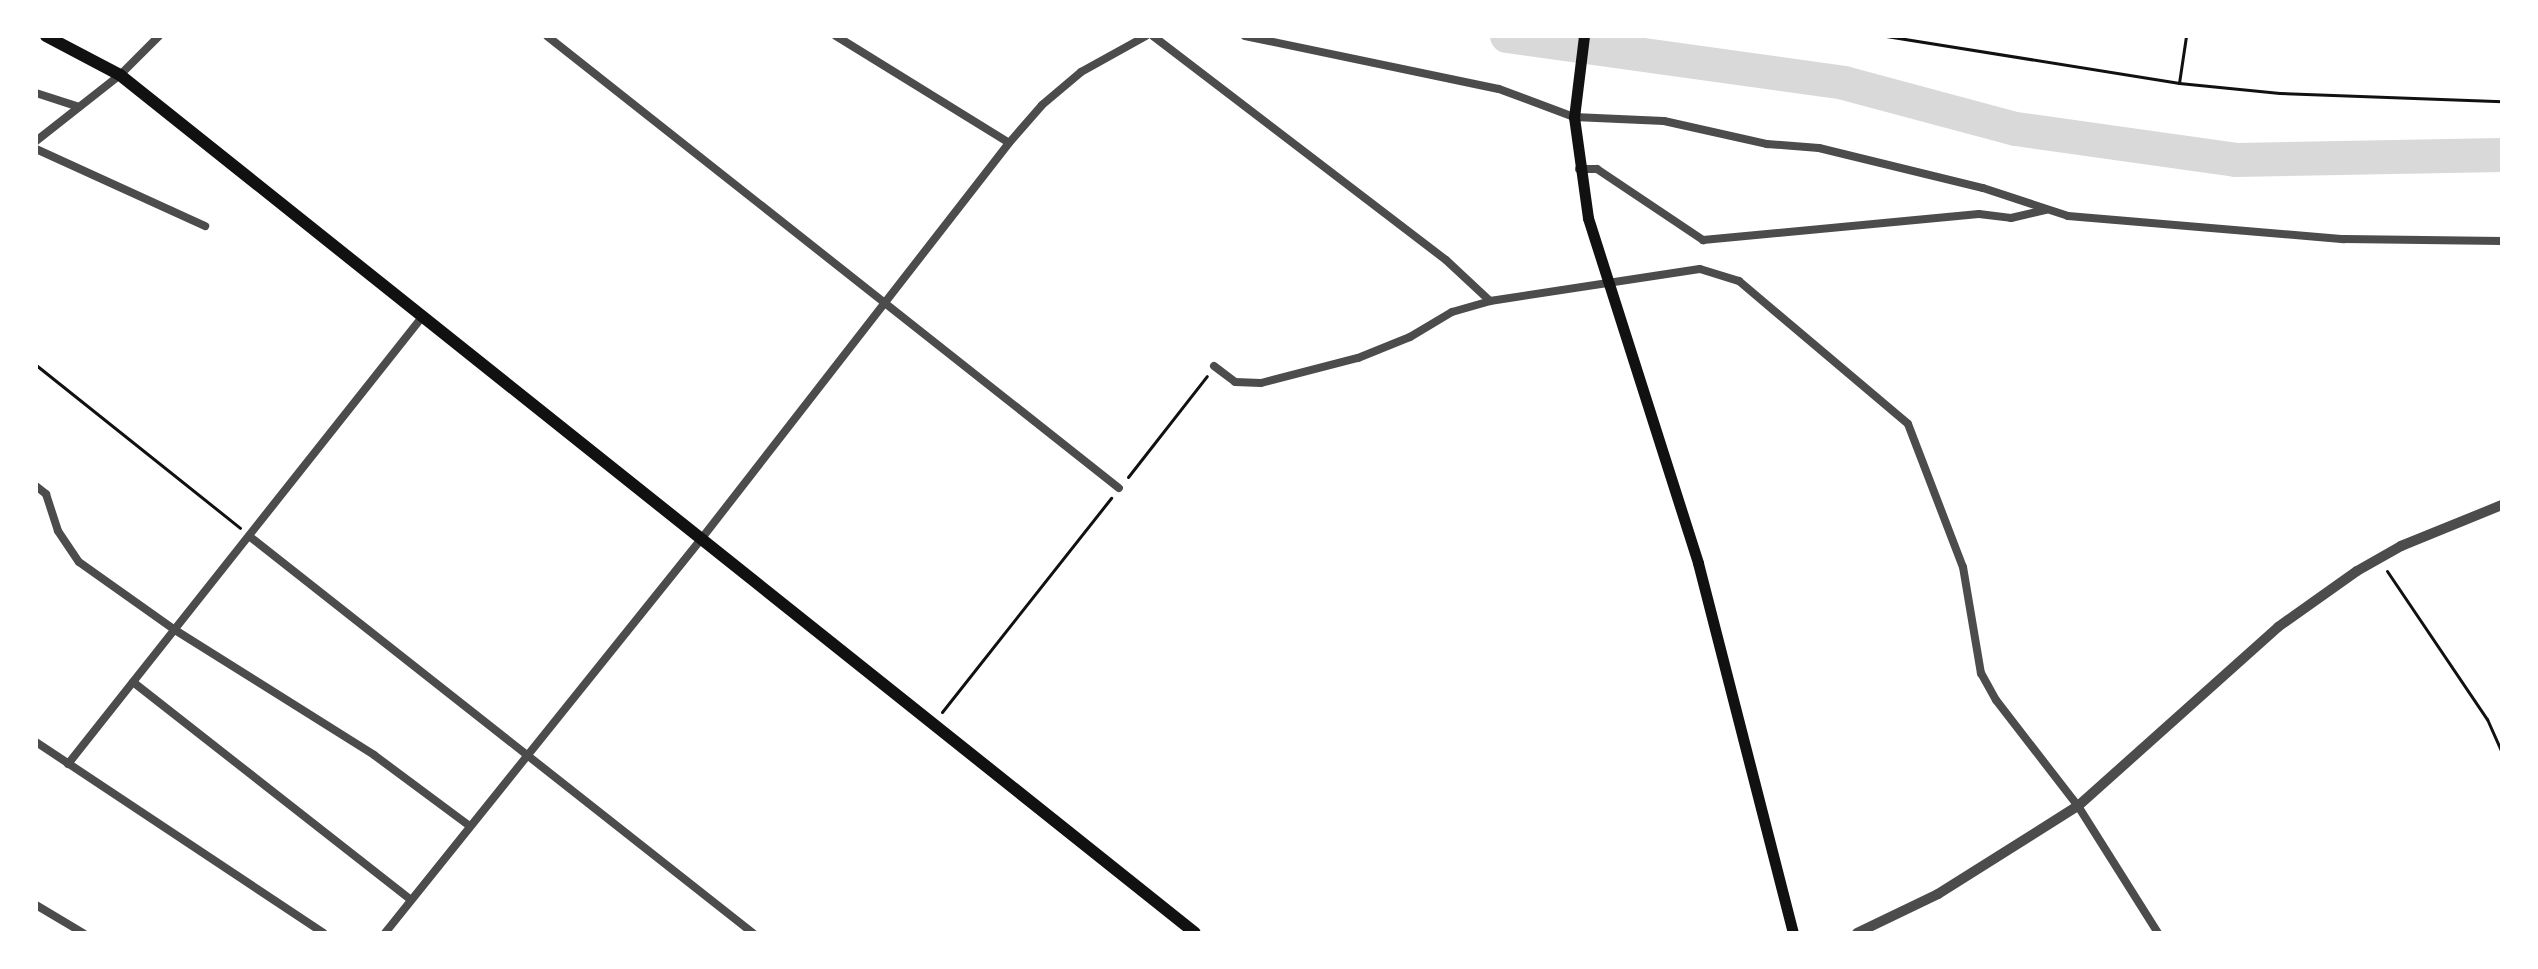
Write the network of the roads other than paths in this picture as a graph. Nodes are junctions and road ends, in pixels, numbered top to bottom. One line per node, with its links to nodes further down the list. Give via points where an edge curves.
1 (46, 36): 9 (main road)
2 (159, 36): 9 (street)
3 (547, 36): 22 (street)
4 (836, 36): 14 (street)
5 (1146, 36): 14 (street, via 1081,72)
6 (1153, 36): 21 (street, via 1446,260)
7 (1245, 36): 12 (street, via 1499,89)
8 (1584, 36): 12 (main road)
9 (120, 75): 11 (street); 23 (main road)
10 (36, 93): 11 (street)
11 (79, 107): 13 (street)
12 (1574, 117): 16 (main road); 17 (street, via 1664,121 1767,144 1819,148 1983,188)
13 (36, 141)
14 (1009, 143): 22 (street)
15 (36, 149): 18 (street)
16 (1578, 169): 17 (street, via 1597,169 1703,240 1979,214 2011,218); 20 (main road)
17 (2046, 210): 19 (street, via 2169,228)
18 (205, 226)
19 (2502, 241)
20 (1611, 285): 21 (street); 35 (street, via 1700,269 1719,271 1739,281 1894,408 1922,454 1963,567 1981,673); 44 (main road, via 1698,563)
21 (1490, 301): 24 (street, via 1452,312 1358,358 1306,374 1235,382)
22 (883, 303): 26 (street); 29 (street)
23 (422, 317): 28 (street); 29 (main road)
24 (1214, 366)
25 (36, 486): 30 (street, via 46,494 58,531 79,562)
26 (1119, 488)
27 (2502, 505): 35 (street, via 2379,557 2278,627)
28 (249, 536): 30 (street); 33 (street)
29 (702, 538): 33 (street); 43 (main road)
30 (175, 630): 31 (street); 36 (street, via 374,755)
31 (133, 682): 34 (street); 37 (street)
32 (36, 742): 34 (street)
33 (525, 754): 36 (street); 42 (street)
34 (68, 764): 40 (street)
35 (2078, 806): 45 (street, via 1938,894); 46 (street)
36 (467, 824): 37 (street)
37 (410, 899): 41 (street)
38 (36, 905): 39 (street)
39 (83, 933)
40 (323, 933)
41 (385, 933)
42 (753, 933)
43 (1195, 933)
44 (1793, 933)
45 (1857, 933)
46 (2158, 933)

